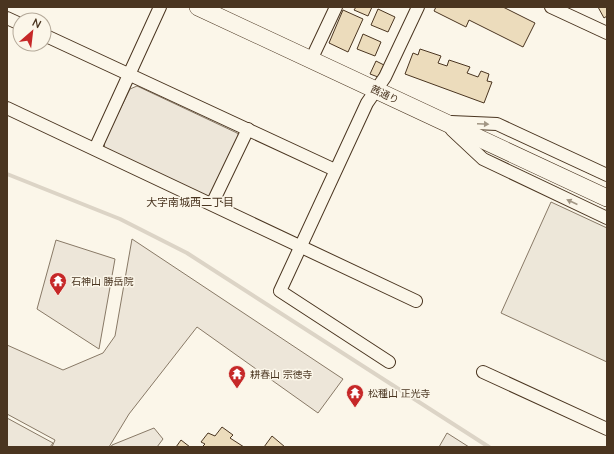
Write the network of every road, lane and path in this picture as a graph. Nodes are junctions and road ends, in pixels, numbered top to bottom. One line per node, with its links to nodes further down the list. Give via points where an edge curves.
1 (160, 7): 9 (street)
2 (198, 7): 8 (street, 茜通り)
3 (336, 7): 8 (street)
4 (418, 7): 10 (street, via 385,77)
5 (550, 7): 6 (street)
6 (607, 33)
7 (52, 39): 9 (street)
8 (312, 60): 10 (street, 茜通り)
9 (129, 74): 13 (street); 14 (street)
10 (376, 90): 12 (street, 茜通り); 15 (street, via 367,103)
11 (7, 108): 14 (street)
12 (444, 122): 16 (street, one-way to 16, via 497,124); 17 (street, 茜通り); 19 (street, one-way to 12, via 484,159)
13 (248, 129): 15 (street); 18 (street)
14 (95, 149): 18 (street)
15 (335, 170): 20 (street)
16 (607, 175)
17 (607, 198)
18 (212, 204): 20 (street)
19 (607, 218)
20 (300, 246): 21 (street); 22 (street, via 280,291)
21 (416, 301)
22 (390, 362)
23 (483, 372): 24 (street)
24 (607, 429)

